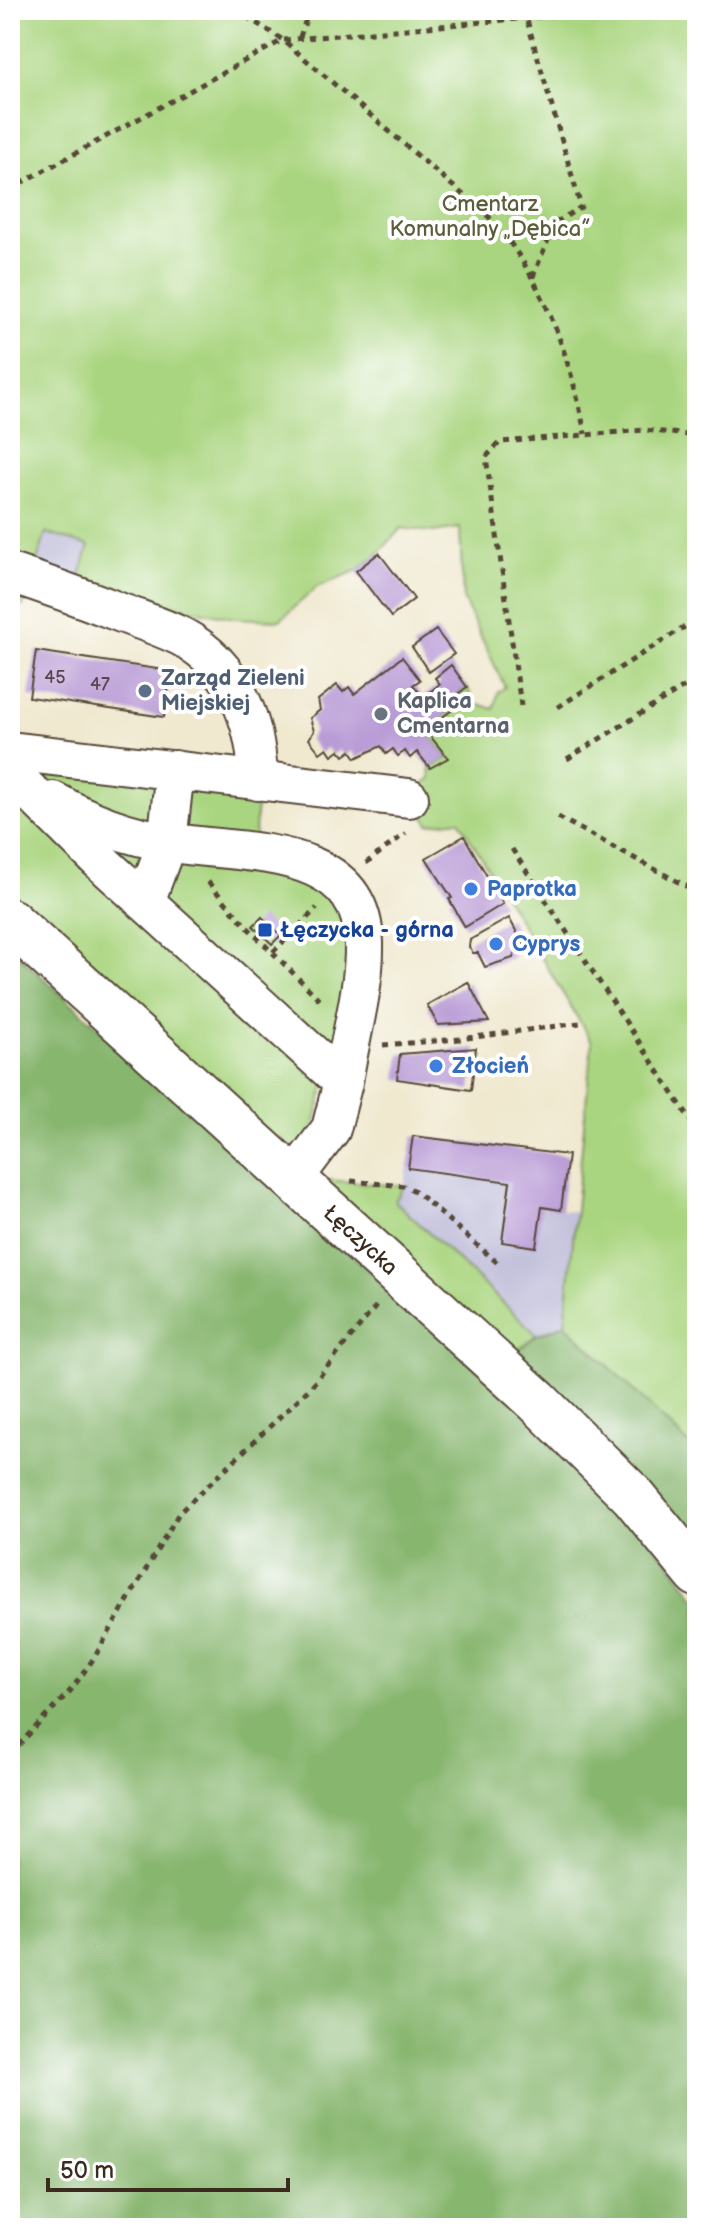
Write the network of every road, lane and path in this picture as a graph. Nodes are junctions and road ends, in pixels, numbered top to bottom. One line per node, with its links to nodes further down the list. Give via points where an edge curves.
1 (236, 10): 7 (path)
2 (309, 10): 6 (path)
3 (524, 10): 5 (path)
4 (617, 10): 5 (path)
5 (525, 18): 6 (path); 9 (path, via 581,207 555,223)
6 (300, 37): 7 (path)
7 (283, 40): 8 (path); 9 (path, via 489,217 512,242)
8 (10, 189)
9 (532, 279): 10 (path, via 575,380)
10 (585, 434): 11 (path, via 645,430); 15 (path, via 500,442 486,457)
11 (697, 436)
12 (10, 573): 21 (lane, via 171,632 198,647 252,720)
13 (697, 619): 16 (path)
14 (697, 679): 18 (path)
15 (521, 706)
16 (558, 707)
17 (10, 751): 19 (lane)
18 (567, 759)
19 (175, 770): 21 (lane); 24 (lane)
20 (18, 779): 24 (lane, via 107,826); 27 (lane)
21 (258, 781): 22 (lane)
22 (409, 798)
23 (558, 817): 26 (path)
24 (167, 842): 27 (lane); 29 (lane, via 314,865 350,896 364,941)
25 (512, 849): 30 (path)
26 (697, 892)
27 (145, 902): 29 (lane)
28 (10, 921): 31 (main road, Łęczycka)
29 (343, 1082): 31 (lane, via 331,1129)
30 (697, 1130)
31 (294, 1178): 32 (path, via 404,1186 428,1199); 33 (main road, Łęczycka)
32 (499, 1264)
33 (400, 1276): 34 (main road, Łęczycka, via 633,1496); 35 (path, via 310,1388 179,1513 94,1658)
34 (697, 1574)
35 (10, 1754)

